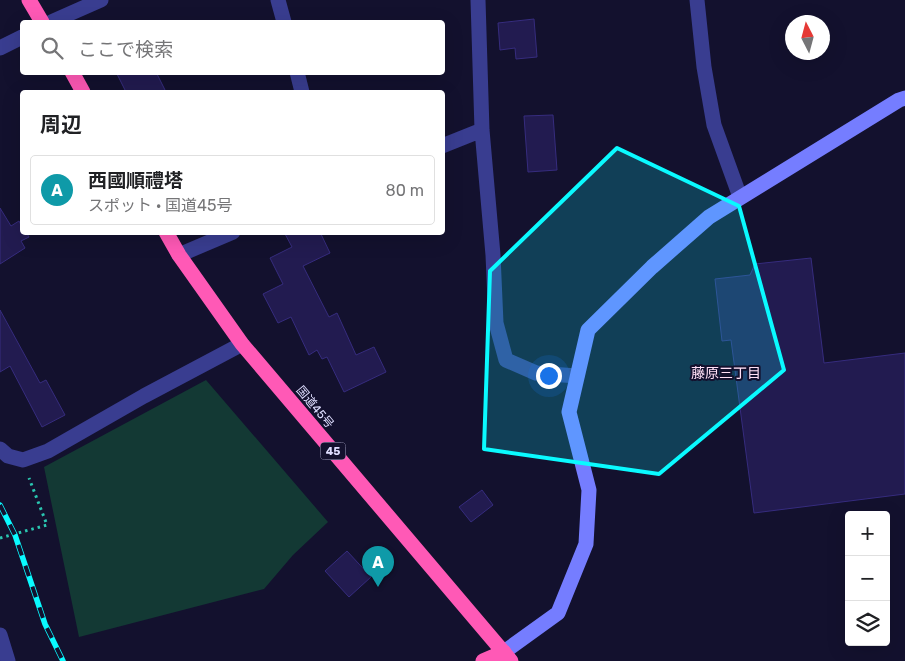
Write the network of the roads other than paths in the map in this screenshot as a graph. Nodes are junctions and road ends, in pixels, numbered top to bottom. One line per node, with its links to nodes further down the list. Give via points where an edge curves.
1 (28, 0): 6 (highway)
2 (101, 0): 7 (street)
3 (278, 0): 8 (street)
4 (478, 0): 16 (street)
5 (697, 0): 18 (street, via 714,125)
6 (41, 20)
7 (56, 20)
8 (283, 20)
9 (20, 38): 10 (street)
10 (0, 48)
11 (74, 75): 13 (highway)
12 (298, 75): 14 (street)
13 (82, 90)
14 (302, 90)
15 (905, 98): 18 (street)
16 (482, 130): 17 (street); 23 (street, via 496,323 506,360 536,373)
17 (445, 145)
18 (740, 197): 23 (street, via 709,217 588,330)
19 (168, 235): 21 (highway, 国道45号 / 45)
20 (226, 235): 21 (street)
21 (179, 255): 22 (highway, 国道45号 / 45)
22 (242, 344): 24 (street, via 48,451 23,460 8,456); 26 (highway, 国道45号 / 45)
23 (577, 376): 26 (street, via 569,412 589,490 586,544 558,613)
24 (0, 449)
25 (0, 636): 27 (street)
26 (505, 658): 28 (highway)
27 (8, 661)
28 (483, 661)

